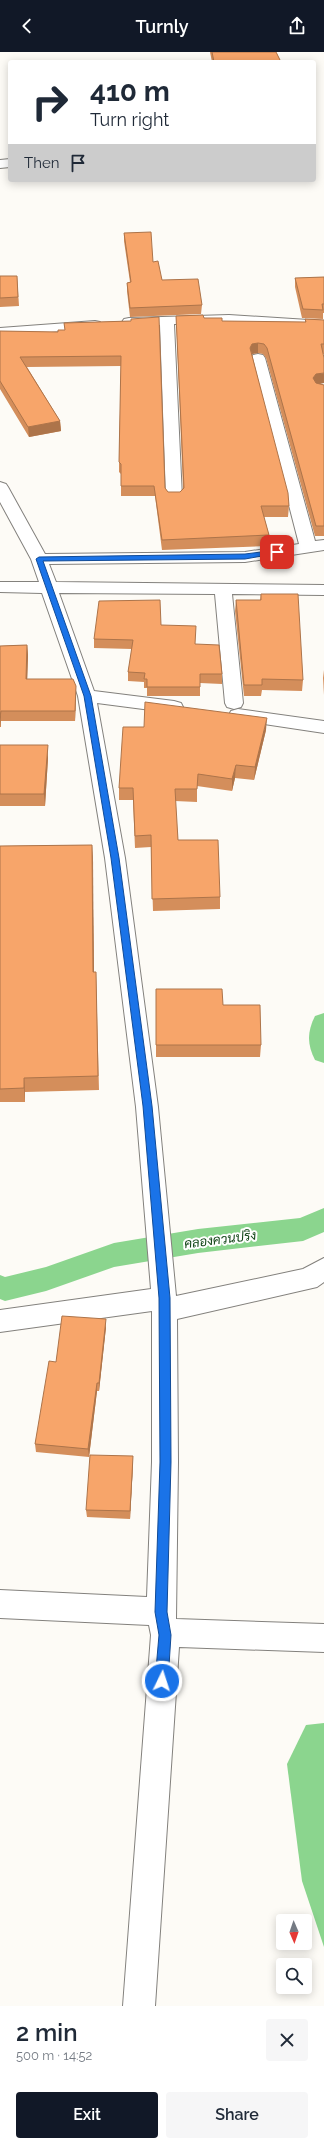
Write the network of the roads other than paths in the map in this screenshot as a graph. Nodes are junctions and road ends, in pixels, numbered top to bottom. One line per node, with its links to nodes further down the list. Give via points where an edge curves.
1 (167, 320): 2 (street, via 229,319); 3 (street); 6 (street)
2 (324, 325)
3 (0, 332)
4 (258, 358): 7 (street)
5 (0, 487): 8 (street)
6 (174, 498)
7 (316, 546): 8 (street, via 245,556)
8 (39, 559): 10 (street)
9 (0, 587): 10 (street)
10 (48, 588): 11 (street); 13 (street)
11 (222, 590): 12 (street); 15 (street, via 227,708)
12 (324, 590)
13 (87, 696): 14 (street); 17 (street, via 115,858 147,1106)
14 (189, 709)
15 (324, 727)
16 (324, 1269): 17 (street, via 308,1279)
17 (164, 1301): 18 (street); 20 (street)
18 (0, 1321)
19 (0, 1604): 20 (street)
20 (163, 1624): 21 (street, via 184,1632); 22 (street)
21 (324, 1638)
22 (139, 2006)

